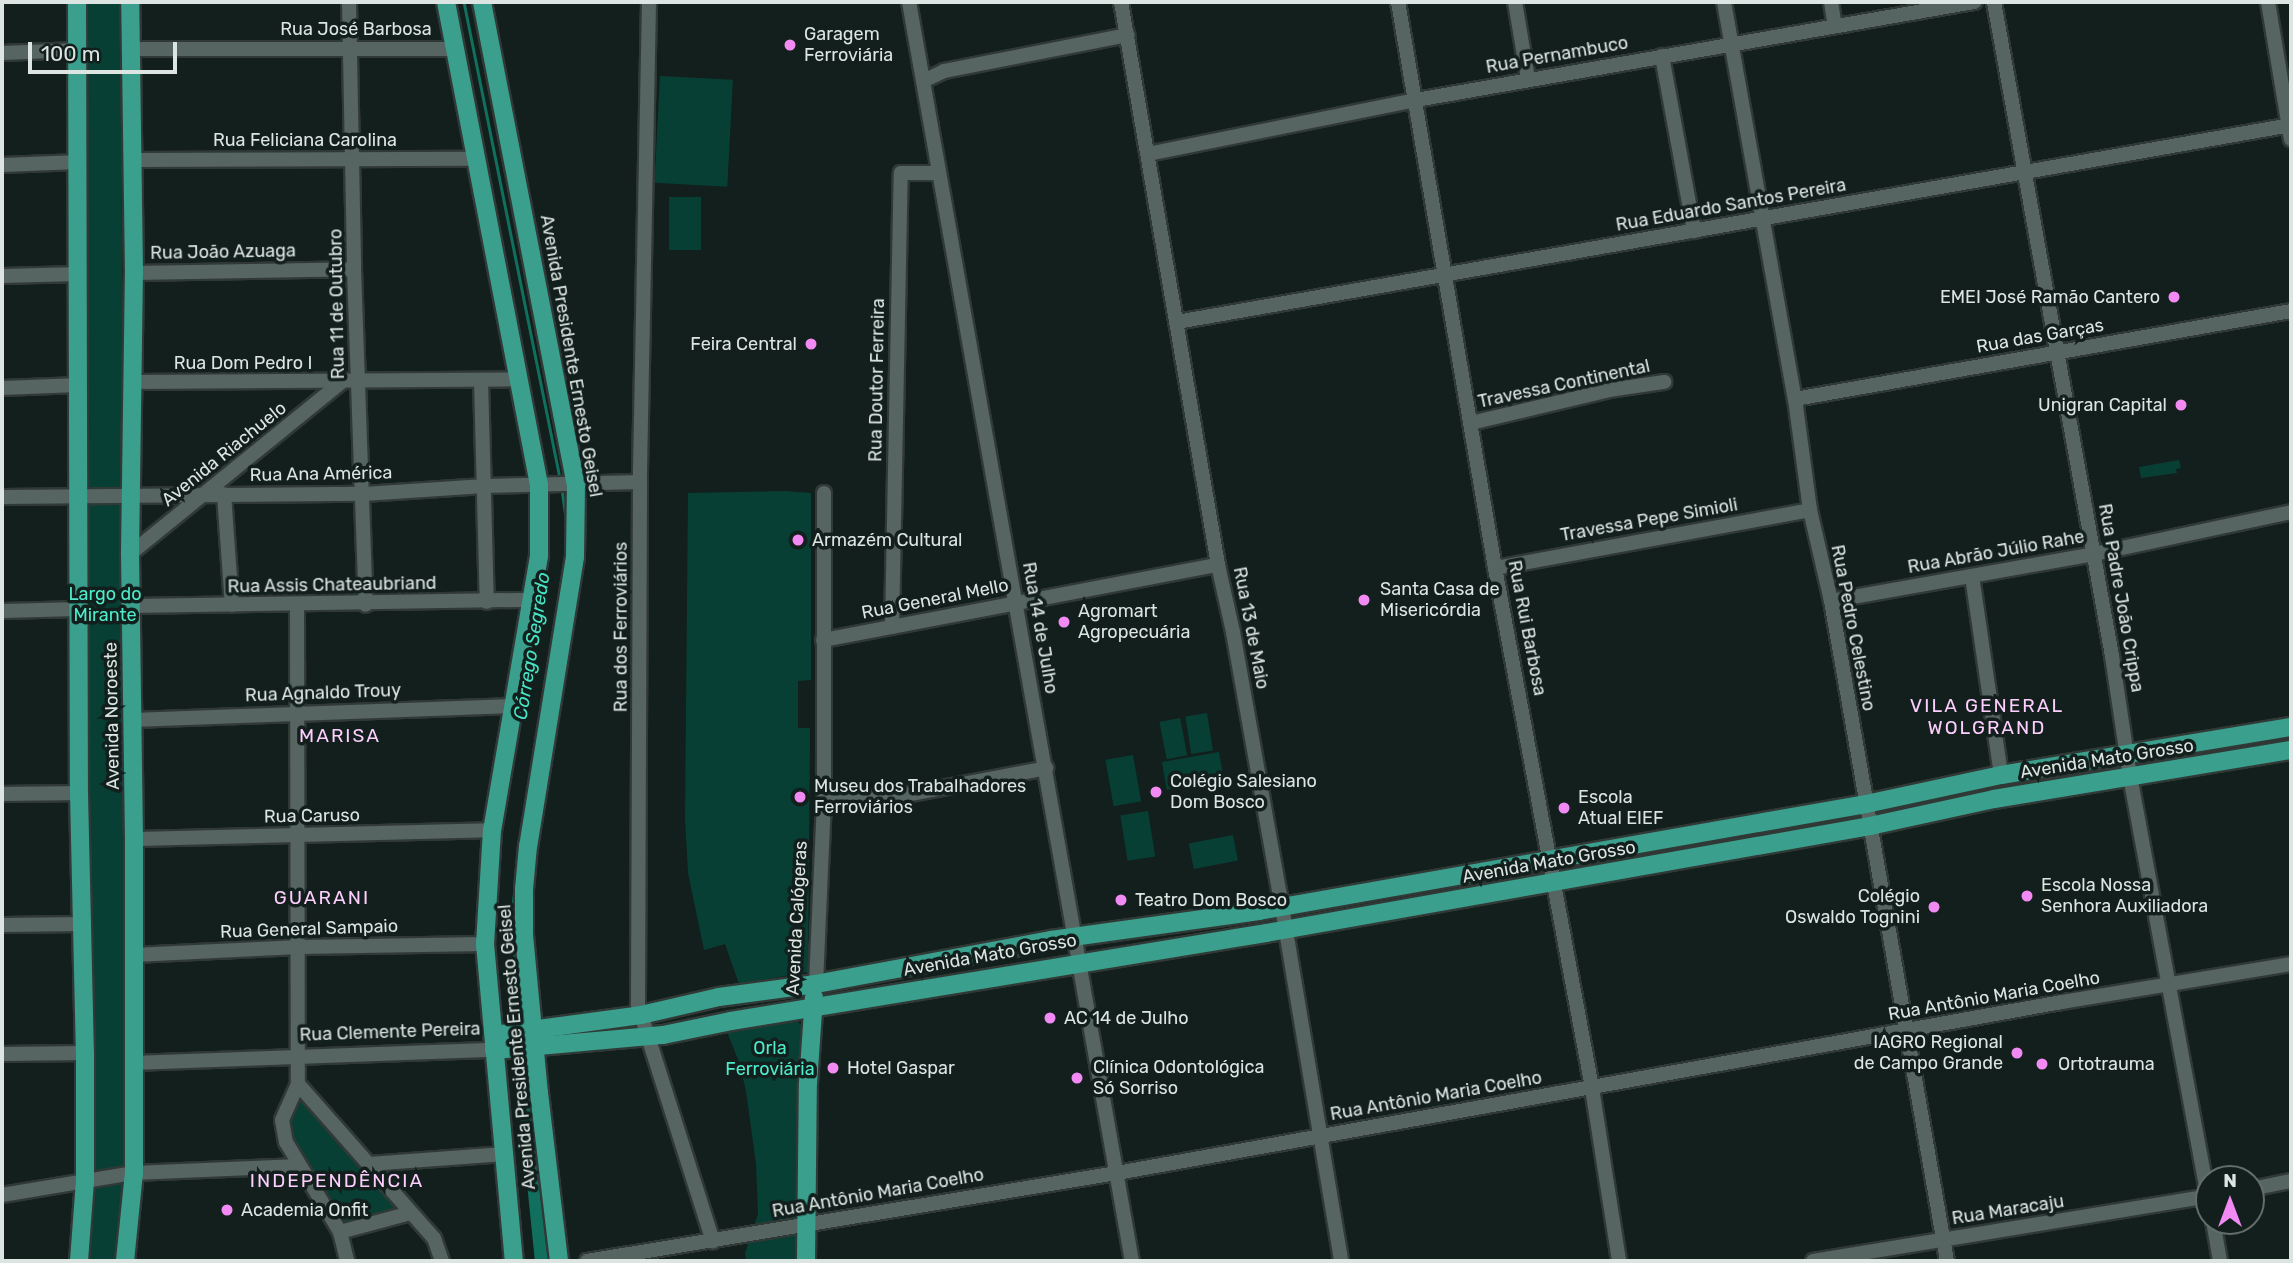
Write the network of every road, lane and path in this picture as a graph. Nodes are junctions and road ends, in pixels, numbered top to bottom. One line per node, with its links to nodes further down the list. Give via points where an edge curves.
1 (77, 2): 22 (main road, Avenida Noroeste)
2 (130, 2): 20 (main road, Avenida Noroeste)
3 (349, 2): 19 (street, Rua 11 de Outubro)
4 (446, 2): 21 (main road, Avenida Presidente Ernesto Geisel)
5 (482, 2): 59 (main road, Avenida Presidente Ernesto Geisel)
6 (649, 2): 57 (street, Rua dos Ferroviários)
7 (909, 2): 26 (street, Rua 14 de Julho)
8 (1121, 2): 17 (street, Rua 13 de Maio)
9 (1398, 2): 27 (street, Rua Rui Barbosa)
10 (1515, 2): 25 (street)
11 (1724, 2): 18 (street, Rua Pedro Celestino)
12 (1830, 2): 16 (street)
13 (1974, 2): 16 (street, Rua Pernambuco)
14 (1994, 2): 36 (street, Rua Padre João Crippa)
15 (2268, 2): 28 (street)
16 (1835, 26): 18 (street, Rua Pernambuco)
17 (1127, 35): 26 (street, via 944,71); 29 (street, Rua 13 de Maio)
18 (1731, 44): 24 (street, Rua Pernambuco); 37 (street, Rua Pedro Celestino)
19 (349, 47): 20 (street, Rua José Barbosa); 21 (street, Rua José Barbosa); 30 (street, Rua 11 de Outubro)
20 (130, 49): 32 (main road, Avenida Noroeste)
21 (456, 49): 31 (main road, Avenida Presidente Ernesto Geisel)
22 (77, 50): 23 (street); 33 (main road, Avenida Noroeste)
23 (2, 53)
24 (1662, 56): 25 (street, Rua Pernambuco); 38 (street)
25 (1528, 79): 27 (street, Rua Pernambuco)
26 (923, 81): 35 (street, Rua 14 de Julho)
27 (1416, 100): 29 (street, Rua Pernambuco); 42 (street, Rua Rui Barbosa)
28 (2290, 130): 36 (street, Rua Eduardo Santos Pereira)
29 (1148, 154): 45 (street, Rua 13 de Maio)
30 (354, 158): 31 (street, Rua Feliciana Carolina); 32 (street, Rua Feliciana Carolina); 39 (street, Rua 11 de Outubro)
31 (477, 159): 47 (main road, Avenida Presidente Ernesto Geisel)
32 (132, 160): 40 (main road, Avenida Noroeste)
33 (79, 162): 34 (street); 41 (main road, Avenida Noroeste)
34 (2, 165)
35 (939, 173): 78 (street, Rua 14 de Julho); 85 (street, Rua Doutor Ferreira, via 901,173)
36 (2026, 173): 37 (street, Rua Eduardo Santos Pereira); 46 (street, Rua Padre João Crippa)
37 (1762, 219): 38 (street, Rua Eduardo Santos Pereira); 55 (street, Rua Pedro Celestino)
38 (1694, 231): 42 (street, Rua Eduardo Santos Pereira)
39 (354, 269): 40 (street, Rua João Azuaga); 51 (street, Rua 11 de Outubro)
40 (134, 273): 49 (main road, Avenida Noroeste)
41 (79, 274): 43 (street); 53 (main road, Avenida Noroeste)
42 (1445, 274): 45 (street, Rua Eduardo Santos Pereira); 56 (street, Rua Rui Barbosa)
43 (2, 276)
44 (2291, 311): 46 (street, Rua das Garças)
45 (1177, 322): 72 (street, Rua 13 de Maio)
46 (2059, 352): 55 (street, Rua das Garças); 71 (street, Rua Padre João Crippa)
47 (520, 379): 48 (street, Rua Dom Pedro I); 58 (main road, Avenida Presidente Ernesto Geisel)
48 (481, 380): 51 (street, Rua Dom Pedro I); 60 (street)
49 (134, 382): 50 (street, Rua Dom Pedro I); 66 (main road, Avenida Noroeste)
50 (342, 382): 51 (street, Rua Dom Pedro I); 62 (street, Avenida Riachuelo)
51 (358, 382): 64 (street, Rua 11 de Outubro)
52 (1664, 382): 56 (street, Travessa Continental, via 1609,390)
53 (79, 385): 54 (street); 65 (main road, Avenida Noroeste)
54 (2, 388)
55 (1794, 399): 68 (street, Rua Pedro Celestino)
56 (1471, 423): 73 (street, Rua Rui Barbosa)
57 (640, 482): 59 (street, Rua Ana América); 120 (street, Rua dos Ferroviários)
58 (540, 484): 59 (street, Rua Ana América); 60 (street, Rua Ana América); 75 (main road, Avenida Presidente Ernesto Geisel)
59 (576, 485): 123 (main road, Avenida Presidente Ernesto Geisel, via 575,557 524,889)
60 (485, 486): 64 (street, Rua Ana América); 76 (street)
61 (824, 493): 86 (street, Avenida Calógeras)
62 (207, 494): 63 (street, Rua Ana América); 66 (street, Rua Ana América); 70 (street, Avenida Riachuelo)
63 (225, 494): 64 (street, Rua Ana América); 82 (street)
64 (363, 494): 80 (street, Rua 11 de Outubro)
65 (79, 495): 66 (street, Rua Ana América); 67 (street, Rua Ana América); 83 (main road, Avenida Noroeste)
66 (131, 495): 70 (main road, Avenida Noroeste)
67 (2, 498)
68 (1811, 510): 73 (street, Travessa Pepe Simioli); 77 (street, Rua Pedro Celestino)
69 (2291, 512): 71 (street, Rua Abrão Júlio Rahe)
70 (130, 554): 81 (main road, Avenida Noroeste)
71 (2094, 554): 74 (street, Rua Abrão Júlio Rahe); 92 (street, Rua Padre João Crippa)
72 (1218, 565): 78 (street, Rua General Mello); 107 (street, Rua 13 de Maio)
73 (1495, 568): 105 (street, Rua Rui Barbosa)
74 (1972, 576): 77 (street, Rua Abrão Júlio Rahe); 94 (street)
75 (534, 600): 76 (street, Rua Assis Chateaubriand); 87 (main road, Avenida Presidente Ernesto Geisel)
76 (487, 601): 80 (street, Rua Assis Chateaubriand)
77 (1831, 601): 100 (street, Rua Pedro Celestino)
78 (1016, 603): 85 (street, Rua General Mello); 93 (street, Rua 14 de Julho)
79 (297, 604): 80 (street, Rua Assis Chateaubriand); 82 (street, Rua Assis Chateaubriand); 88 (street)
80 (366, 605)
81 (131, 606): 82 (street, Rua Assis Chateaubriand); 89 (main road, Avenida Noroeste)
82 (232, 606)
83 (79, 609): 84 (street); 97 (main road, Avenida Noroeste)
84 (2, 611)
85 (892, 626): 86 (street, Rua General Mello)
86 (823, 640): 98 (street, Avenida Calógeras)
87 (513, 706): 88 (street, Rua Agnaldo Trouy); 102 (main road, Avenida Presidente Ernesto Geisel)
88 (299, 713): 89 (street, Rua Agnaldo Trouy); 103 (street)
89 (133, 720): 104 (main road, Avenida Noroeste)
90 (2291, 727): 92 (main road, Avenida Mato Grosso)
91 (2291, 750): 95 (main road, Avenida Mato Grosso)
92 (2128, 753): 94 (main road, Avenida Mato Grosso); 95 (street, Rua Padre João Crippa)
93 (1046, 768): 98 (street, via 905,795); 111 (street, Rua 14 de Julho)
94 (2001, 775): 99 (main road, via 2002,785); 100 (main road, Avenida Mato Grosso)
95 (2130, 776): 99 (main road, Avenida Mato Grosso); 118 (street, Rua Padre João Crippa)
96 (2, 793): 97 (street)
97 (79, 793): 108 (main road, Avenida Noroeste)
98 (824, 798): 117 (street, Avenida Calógeras)
99 (1994, 799): 101 (main road, Avenida Mato Grosso)
100 (1866, 804): 101 (street, Rua Pedro Celestino); 105 (main road, Avenida Mato Grosso)
101 (1870, 827): 106 (main road, Avenida Mato Grosso); 121 (street, Rua Pedro Celestino)
102 (492, 830): 103 (street, Rua Caruso); 112 (main road, Avenida Presidente Ernesto Geisel)
103 (299, 835): 104 (street, Rua Caruso); 113 (street)
104 (134, 839): 114 (main road, Avenida Noroeste)
105 (1551, 859): 106 (street, Rua Rui Barbosa); 107 (main road, Avenida Mato Grosso)
106 (1555, 882): 110 (main road, Avenida Mato Grosso); 130 (street, Rua Rui Barbosa)
107 (1282, 906): 110 (street, Rua 13 de Maio); 111 (main road, Avenida Mato Grosso)
108 (84, 924): 109 (street); 125 (main road, Avenida Noroeste)
109 (2, 925)
110 (1286, 929): 115 (main road, Avenida Mato Grosso); 131 (street, Rua 13 de Maio)
111 (1076, 936): 115 (street, Rua 14 de Julho); 117 (main road, Avenida Mato Grosso)
112 (485, 944): 113 (street, Rua General Sampaio); 124 (main road, Avenida Presidente Ernesto Geisel)
113 (299, 947): 114 (street, Rua General Sampaio); 127 (street)
114 (134, 955): 128 (main road, Avenida Noroeste)
115 (1079, 961): 119 (main road, Avenida Mato Grosso); 137 (street, Rua 14 de Julho)
116 (2291, 964): 118 (street, Rua Antônio Maria Coelho)
117 (816, 984): 119 (main road, Avenida Calógeras); 120 (main road, Rua Clemente Pereira)
118 (2171, 985): 121 (street, Rua Antônio Maria Coelho); 134 (street, Rua Padre João Crippa)
119 (813, 1006): 122 (main road, Rua Clemente Pereira); 144 (main road, Avenida Calógeras)
120 (641, 1015): 122 (street, Rua dos Ferroviários); 123 (main road, Rua Clemente Pereira)
121 (1907, 1032): 130 (street, Rua Antônio Maria Coelho); 147 (street, Rua Pedro Celestino)
122 (649, 1036): 123 (main road, Rua Clemente Pereira); 148 (street, Rua dos Ferroviários)
123 (528, 1040): 124 (main road, Rua Clemente Pereira); 155 (main road, Avenida Presidente Ernesto Geisel)
124 (499, 1042): 127 (street, Rua Clemente Pereira); 132 (main road, Avenida Presidente Ernesto Geisel)
125 (85, 1053): 126 (street); 138 (main road, Avenida Noroeste)
126 (2, 1054)
127 (298, 1057): 128 (street, Rua Clemente Pereira); 129 (street)
128 (133, 1063): 136 (main road, Avenida Noroeste)
129 (298, 1084): 133 (street); 135 (street, via 282,1120 286,1142)
130 (1592, 1088): 131 (street, Rua Antônio Maria Coelho); 160 (street, Rua Rui Barbosa)
131 (1321, 1136): 137 (street, Rua Antônio Maria Coelho); 159 (street, Rua 13 de Maio)
132 (505, 1154): 133 (street); 154 (main road, Avenida Presidente Ernesto Geisel)
133 (369, 1164): 143 (street)
134 (2203, 1165)
135 (299, 1166): 136 (street); 145 (street)
136 (134, 1173): 138 (street); 151 (main road, Avenida Noroeste)
137 (1117, 1173): 144 (street, Rua Antônio Maria Coelho); 158 (street, Rua 14 de Julho)
138 (85, 1181): 141 (street); 150 (main road, Avenida Noroeste)
139 (2291, 1181): 140 (street)
140 (2265, 1186)
141 (2, 1195)
142 (2195, 1200): 147 (street, Rua Maracaju)
143 (411, 1213): 145 (street); 153 (street, via 433,1238)
144 (804, 1225): 148 (street, Rua Antônio Maria Coelho); 157 (main road, Avenida Calógeras)
145 (340, 1232): 152 (street)
146 (2215, 1235): 163 (street)
147 (1944, 1240): 161 (street, Rua Maracaju); 162 (street, Rua Pedro Celestino)
148 (713, 1241): 149 (street, Rua Antônio Maria Coelho)
149 (634, 1257): 156 (street, Rua Antônio Maria Coelho)
150 (79, 1261)
151 (125, 1261)
152 (347, 1261)
153 (442, 1261)
154 (514, 1261)
155 (559, 1261)
156 (587, 1261)
157 (806, 1261)
158 (1132, 1261)
159 (1341, 1261)
160 (1619, 1261)
161 (1813, 1261)
162 (1947, 1261)
163 (2220, 1261)

